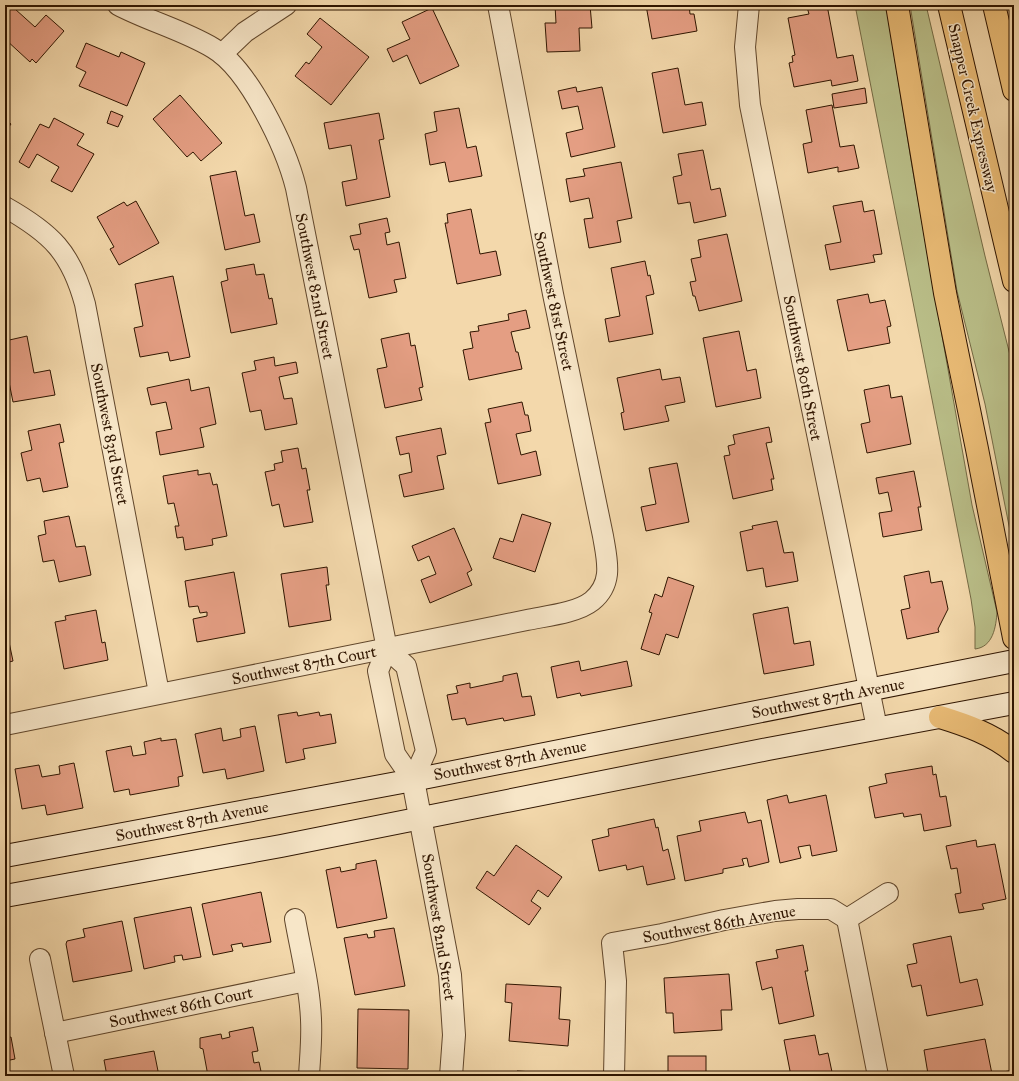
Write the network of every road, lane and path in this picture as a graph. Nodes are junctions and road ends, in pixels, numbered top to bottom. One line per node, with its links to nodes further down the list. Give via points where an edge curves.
1 (118, 5): 8 (street, Southwest 82nd Street)
2 (286, 5): 8 (street, via 245,32)
3 (498, 5): 12 (street, Southwest 81st Street, via 553,294 604,536 607,575 605,585)
4 (749, 5): 16 (street, Southwest 80th Street, via 746,47 750,105)
5 (897, 5): 13 (highway, via 945,293)
6 (949, 5): 11 (highway, Snapper Creek Expressway)
7 (994, 5): 9 (highway)
8 (222, 54): 14 (street, Southwest 82nd Street, via 253,91 275,132 293,175)
9 (1014, 90)
10 (5, 207): 17 (street, Southwest 83rd Street, via 41,230 59,248 71,264 81,289)
11 (1014, 281)
12 (599, 594): 14 (street, Southwest 87th Court, via 590,602 573,609)
13 (1014, 638)
14 (386, 649): 17 (street, Southwest 87th Court); 23 (street, Southwest 82nd Street, via 378,671 395,754); 23 (street, via 406,666 426,751)
15 (1014, 661): 16 (main road, Southwest 87th Avenue)
16 (869, 689): 21 (street, Southwest 80th Street); 23 (main road, Southwest 87th Avenue)
17 (159, 693): 20 (street, Southwest 87th Court)
18 (1014, 703): 19 (main road)
19 (940, 717): 21 (main road); 22 (highway, via 988,735)
20 (5, 725)
21 (877, 728): 24 (main road)
22 (1014, 752)
23 (413, 780): 24 (main road, Southwest 82nd Street); 25 (main road, Southwest 87th Avenue)
24 (421, 819): 27 (main road); 35 (main road, Southwest 82nd Street, via 450,975 454,1035)
25 (5, 856)
26 (888, 893): 29 (street)
27 (5, 896)
28 (295, 919): 31 (street)
29 (847, 919): 36 (street, Southwest 86th Avenue, via 831,909 798,909 724,920 612,944 616,981); 37 (street)
30 (40, 959): 32 (street)
31 (306, 981): 32 (street, Southwest 86th Court); 34 (street, via 312,1019)
32 (55, 1033): 33 (street)
33 (64, 1076)
34 (309, 1076)
35 (451, 1076)
36 (614, 1076)
37 (878, 1076)

